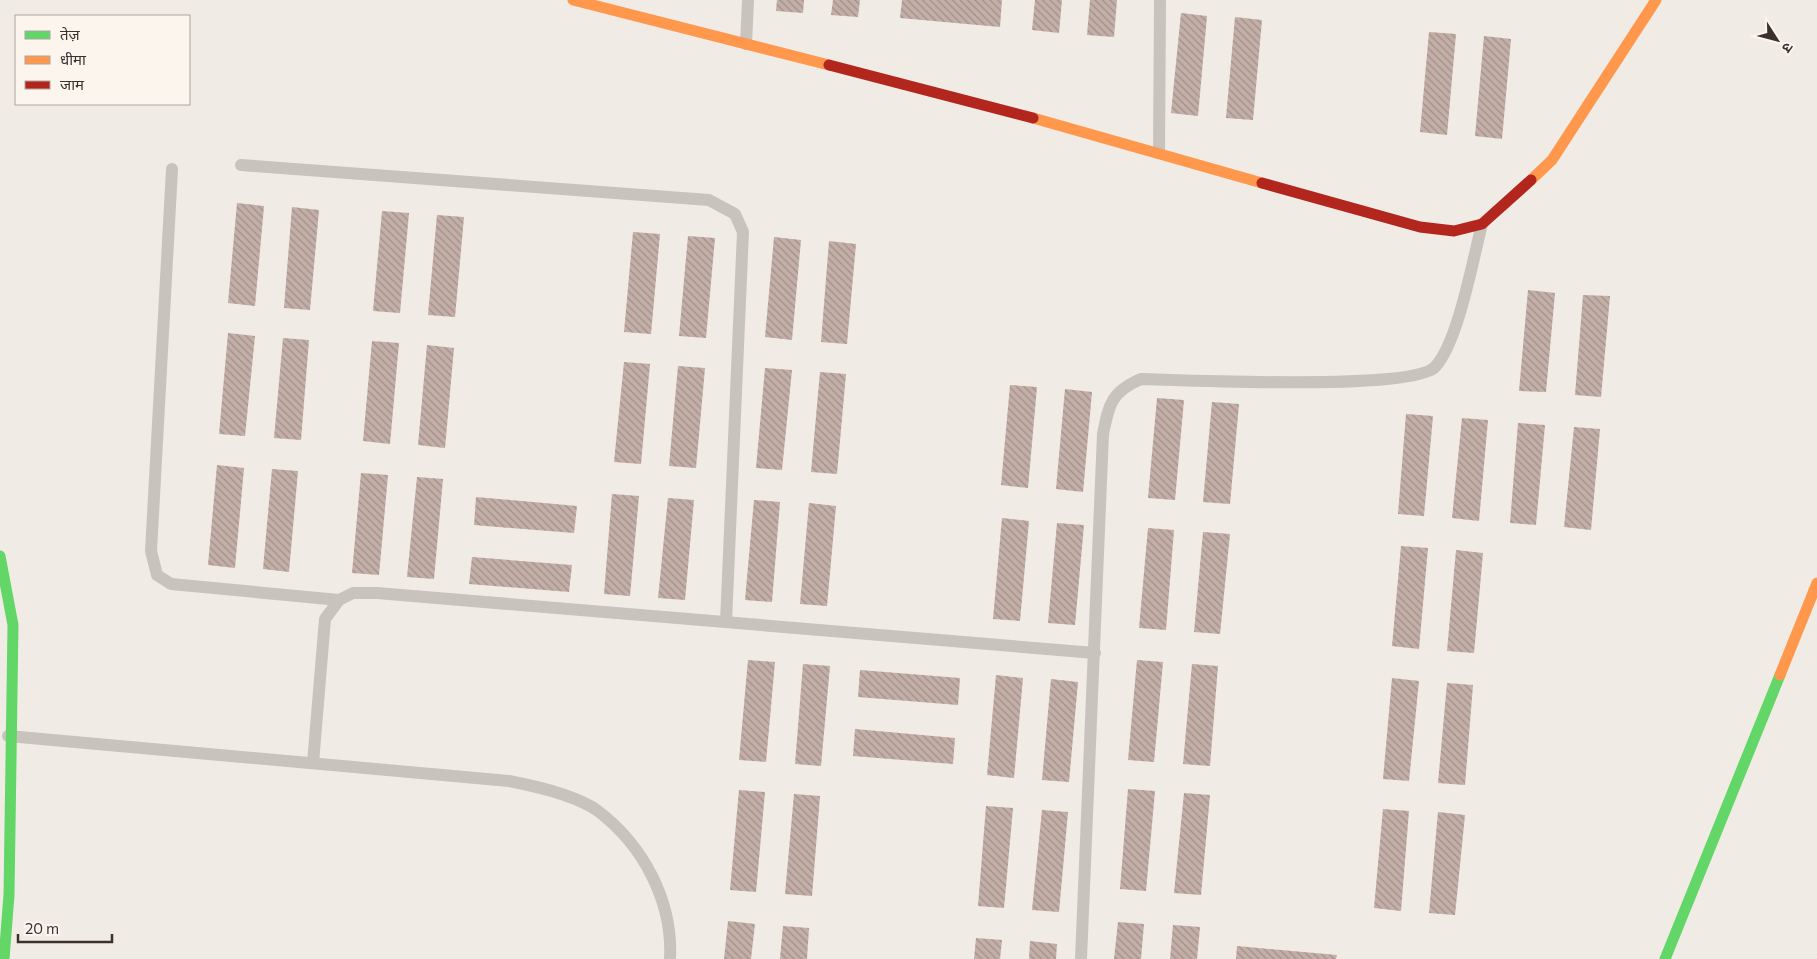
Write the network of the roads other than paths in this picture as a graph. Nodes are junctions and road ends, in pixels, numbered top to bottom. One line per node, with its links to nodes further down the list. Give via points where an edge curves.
1 (573, 0): 5 (street)
2 (748, 0): 5 (lane)
3 (1160, 0): 6 (lane)
4 (1656, 0): 9 (street, via 1552,160)
5 (746, 44): 6 (street, via 1000,109)
6 (1159, 154): 9 (street, via 1420,227 1454,231)
7 (241, 165): 13 (lane, via 709,200 735,214 743,232)
8 (172, 169): 12 (lane, via 151,551 157,575 172,584)
9 (1482, 224): 14 (lane, via 1450,346 1434,368 1414,377 1263,382 1141,379 1123,387 1108,407 1103,434)
10 (0, 556): 15 (street, via 13,625)
11 (1817, 583): 20 (street)
12 (339, 600): 13 (lane, via 353,594 377,593); 16 (lane, via 325,618)
13 (726, 622): 14 (lane)
14 (1095, 653): 19 (lane)
15 (6, 736): 16 (lane); 17 (street, via 9,895)
16 (313, 762): 18 (lane, via 509,781 548,788 597,810 632,843 658,884 672,934)
17 (4, 959)
18 (670, 959)
19 (1081, 959)
20 (1665, 959)

